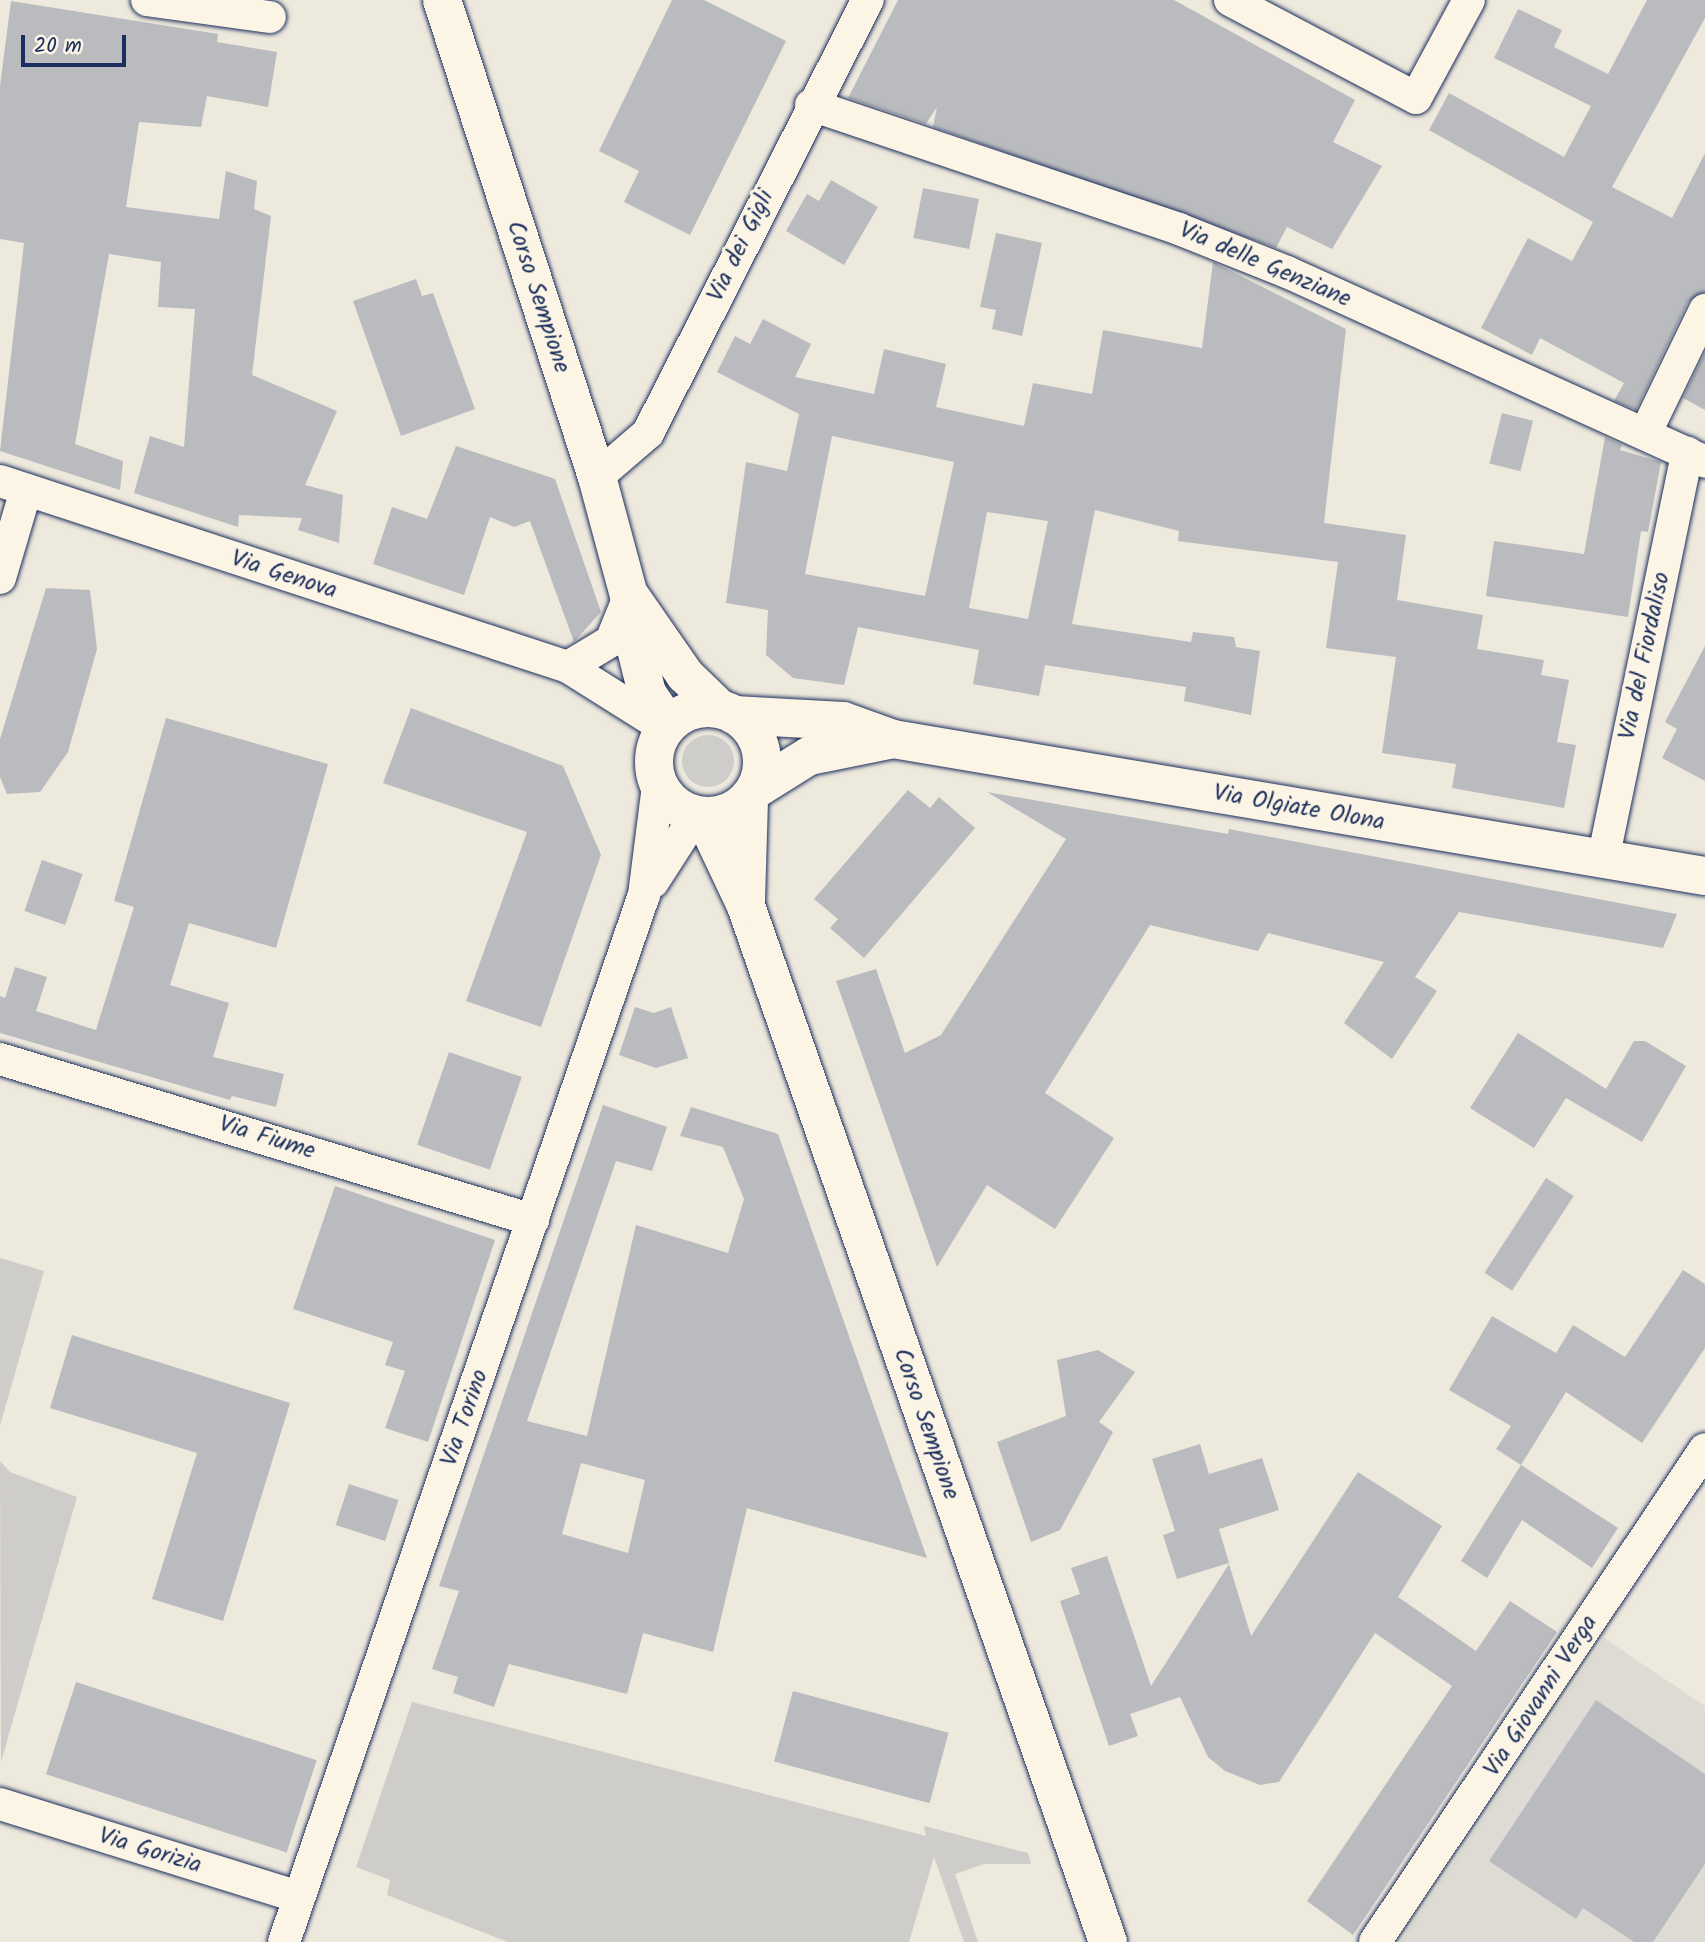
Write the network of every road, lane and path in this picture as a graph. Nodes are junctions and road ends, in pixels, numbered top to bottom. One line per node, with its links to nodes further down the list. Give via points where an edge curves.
1 (147, 0): 6 (street)
2 (442, 0): 11 (main road, Corso Sempione)
3 (868, 0): 7 (street, Via dei Gigli)
4 (1230, 0): 5 (street, via 1416,98)
5 (1469, 0)
6 (270, 18)
7 (811, 105): 9 (street, Via delle Genziane, via 1179,229 1287,272); 11 (street, Via dei Gigli, via 648,433)
8 (1705, 310): 9 (street)
9 (1645, 434): 10 (street, Via delle Genziane)
10 (1696, 457): 22 (street, Via del Fiordaliso)
11 (597, 477): 14 (main road, Corso Sempione)
12 (13, 486): 13 (street); 15 (street, Via Genova)
13 (0, 578)
14 (629, 596): 15 (street, via 611,641); 16 (main road, Corso Sempione, via 685,675); 17 (main road, Corso Sempione, via 632,633 647,693)
15 (568, 667): 17 (street, Via Genova)
16 (727, 712): 17 (main road, via 694,709); 18 (main road, Via Olgiate Olona, via 843,721); 20 (main road, Corso Sempione, via 756,737 761,750)
17 (667, 726): 19 (main road, via 653,757)
18 (893, 739): 20 (main road, Via Olgiate Olona, via 809,755); 22 (main road, Via Olgiate Olona)
19 (658, 786): 21 (main road, via 678,809); 24 (street, Via Torino)
20 (752, 794): 21 (main road, via 730,812); 25 (main road, Corso Sempione)
21 (700, 816): 24 (street, Via Torino); 25 (main road, Corso Sempione)
22 (1603, 860): 23 (main road, Via Olgiate Olona)
23 (1705, 876)
24 (644, 895): 27 (street, Via Torino)
25 (746, 906): 32 (main road, Corso Sempione)
26 (0, 1059): 27 (street, Via Fiume)
27 (533, 1220): 30 (street, Via Torino)
28 (1705, 1449): 33 (street, Via Giovanni Verga)
29 (0, 1804): 30 (street, Via Gorizia)
30 (299, 1897): 31 (street, Via Torino)
31 (284, 1942)
32 (1108, 1942)
33 (1375, 1942)

